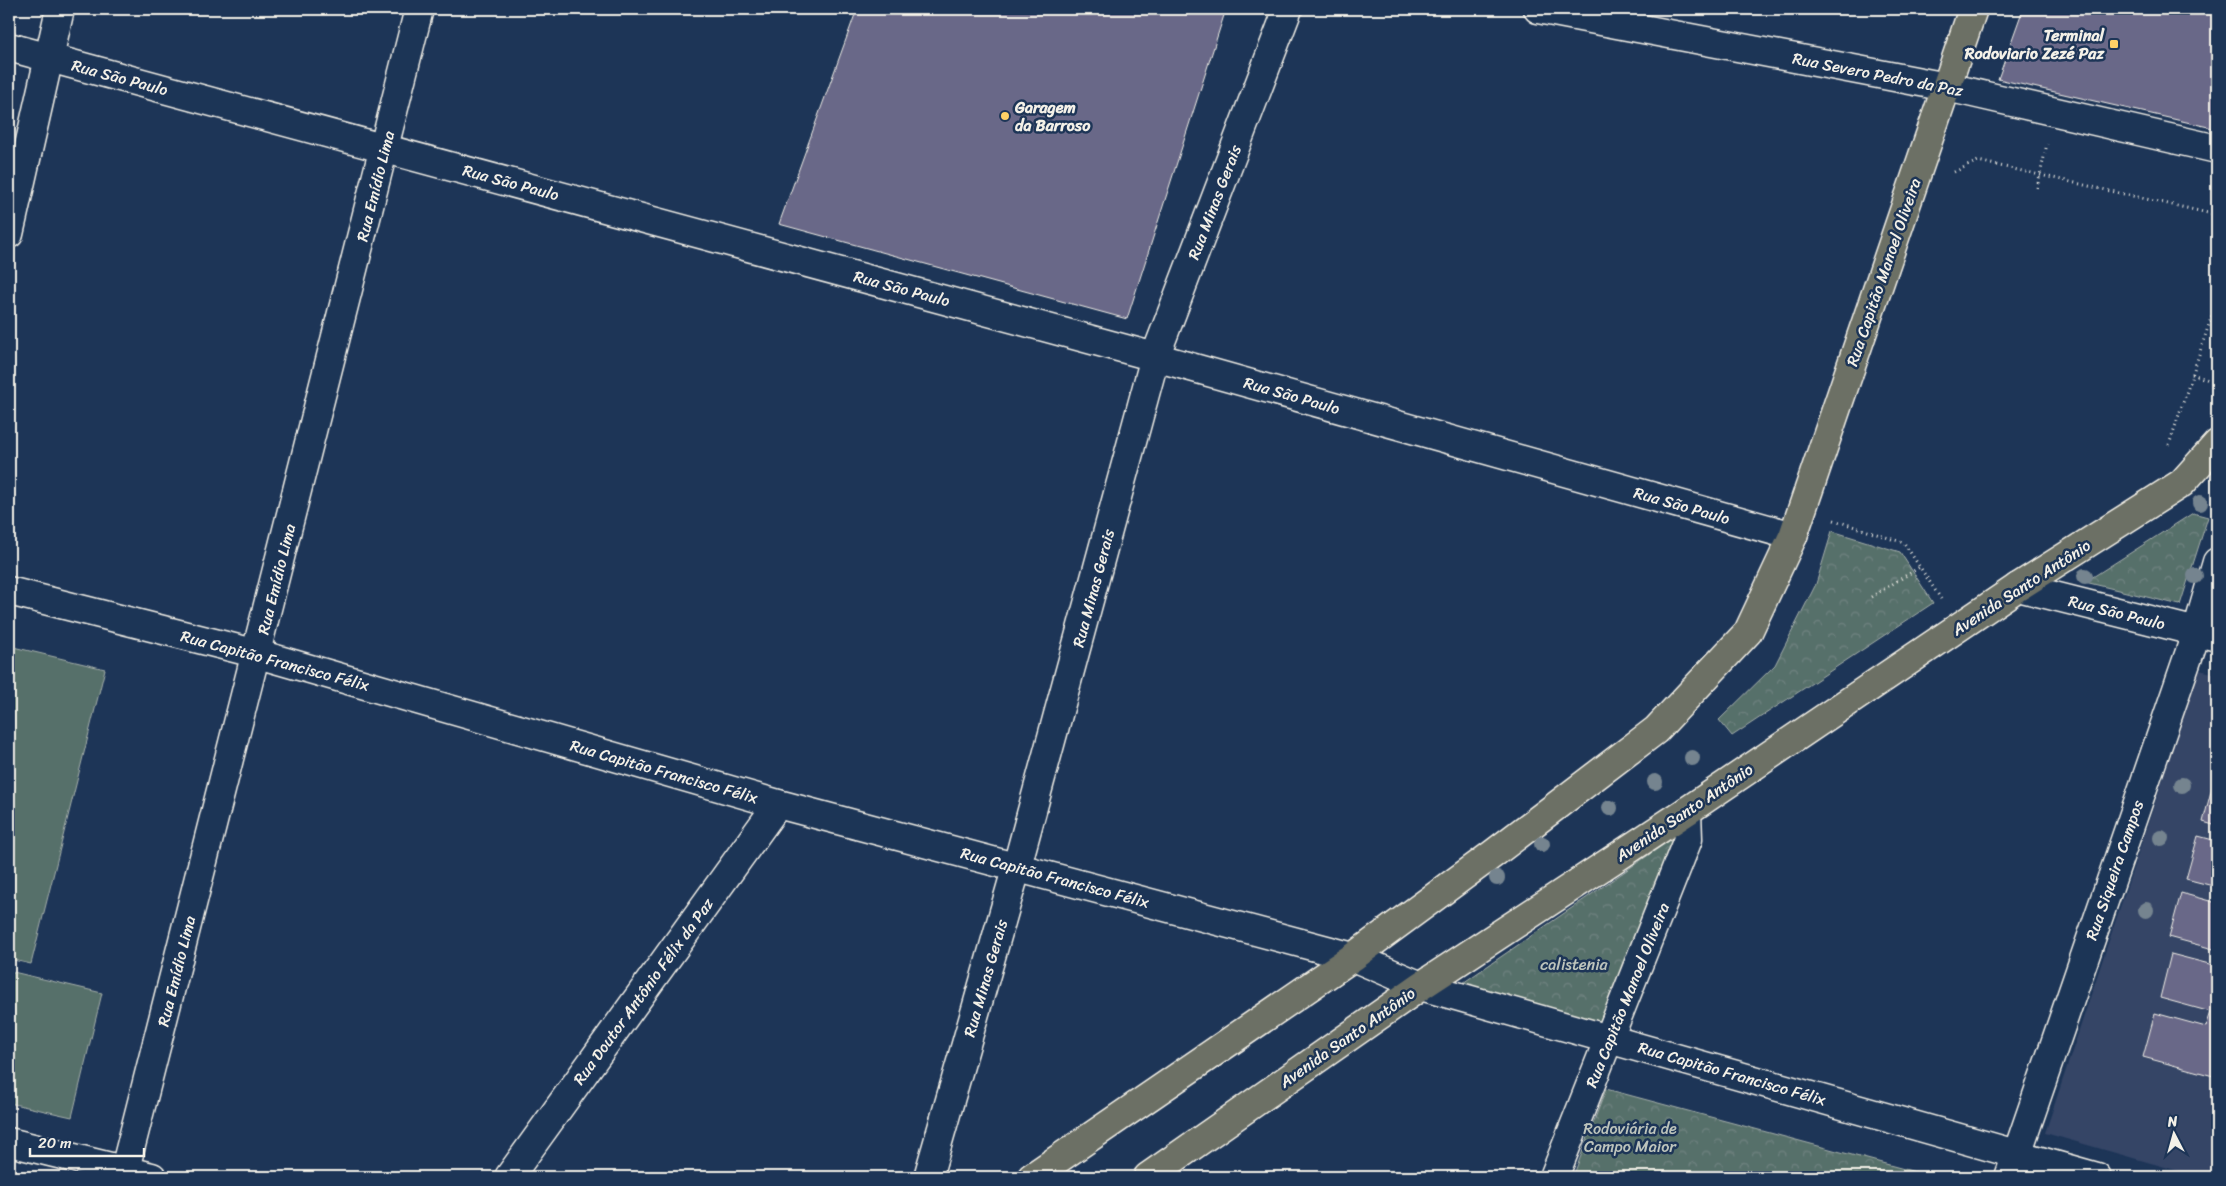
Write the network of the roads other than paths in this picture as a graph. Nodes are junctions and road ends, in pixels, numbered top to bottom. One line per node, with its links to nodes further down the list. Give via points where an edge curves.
1 (60, 9): 7 (street)
2 (420, 9): 9 (street, Rua Emídio Lima)
3 (1288, 9): 12 (street, Rua Minas Gerais)
4 (1538, 9): 8 (street, Rua Severo Pedro da Paz)
5 (1973, 9): 8 (main road, Rua Capitão Manoel Oliveira)
6 (9, 47): 7 (street, Rua São Paulo)
7 (49, 58): 9 (street, Rua São Paulo); 11 (street)
8 (1947, 86): 10 (street, Rua Severo Pedro da Paz); 14 (main road, Rua Capitão Manoel Oliveira)
9 (384, 147): 12 (street, Rua São Paulo); 19 (street, Rua Emídio Lima)
10 (2217, 149)
11 (9, 234)
12 (1155, 357): 14 (street, Rua São Paulo); 22 (street, Rua Minas Gerais)
13 (2217, 444): 16 (main road, Avenida Santo Antônio, via 2182,483)
14 (1793, 536): 23 (main road, via 1748,632 1656,730)
15 (2217, 562): 18 (street, Rua Siqueira Campos)
16 (2018, 587): 18 (street, Rua São Paulo); 21 (main road, Avenida Santo Antônio)
17 (9, 591): 19 (street, Rua Capitão Francisco Félix)
18 (2207, 634): 34 (street, Rua Siqueira Campos)
19 (258, 654): 20 (street, Rua Capitão Francisco Félix); 27 (street, Rua Emídio Lima)
20 (778, 804): 22 (street, Rua Capitão Francisco Félix); 29 (street, Rua Doutor Antônio Félix da Paz)
21 (1687, 810): 24 (main road, Avenida Santo Antônio); 25 (street, Rua Capitão Manoel Oliveira, via 1688,839)
22 (1017, 866): 23 (street, Rua Capitão Francisco Félix); 30 (street, Rua Minas Gerais)
23 (1353, 957): 24 (street, Rua Capitão Francisco Félix); 31 (main road)
24 (1420, 986): 25 (street, Rua Capitão Francisco Félix); 32 (main road, Avenida Santo Antônio)
25 (1610, 1039): 33 (street, Rua Capitão Manoel Oliveira); 35 (street, Rua Capitão Francisco Félix)
26 (9, 1142): 28 (street)
27 (123, 1177)
28 (152, 1177)
29 (509, 1177)
30 (928, 1177)
31 (1032, 1177)
32 (1148, 1177)
33 (1554, 1177)
34 (2008, 1177)
35 (2097, 1177)

